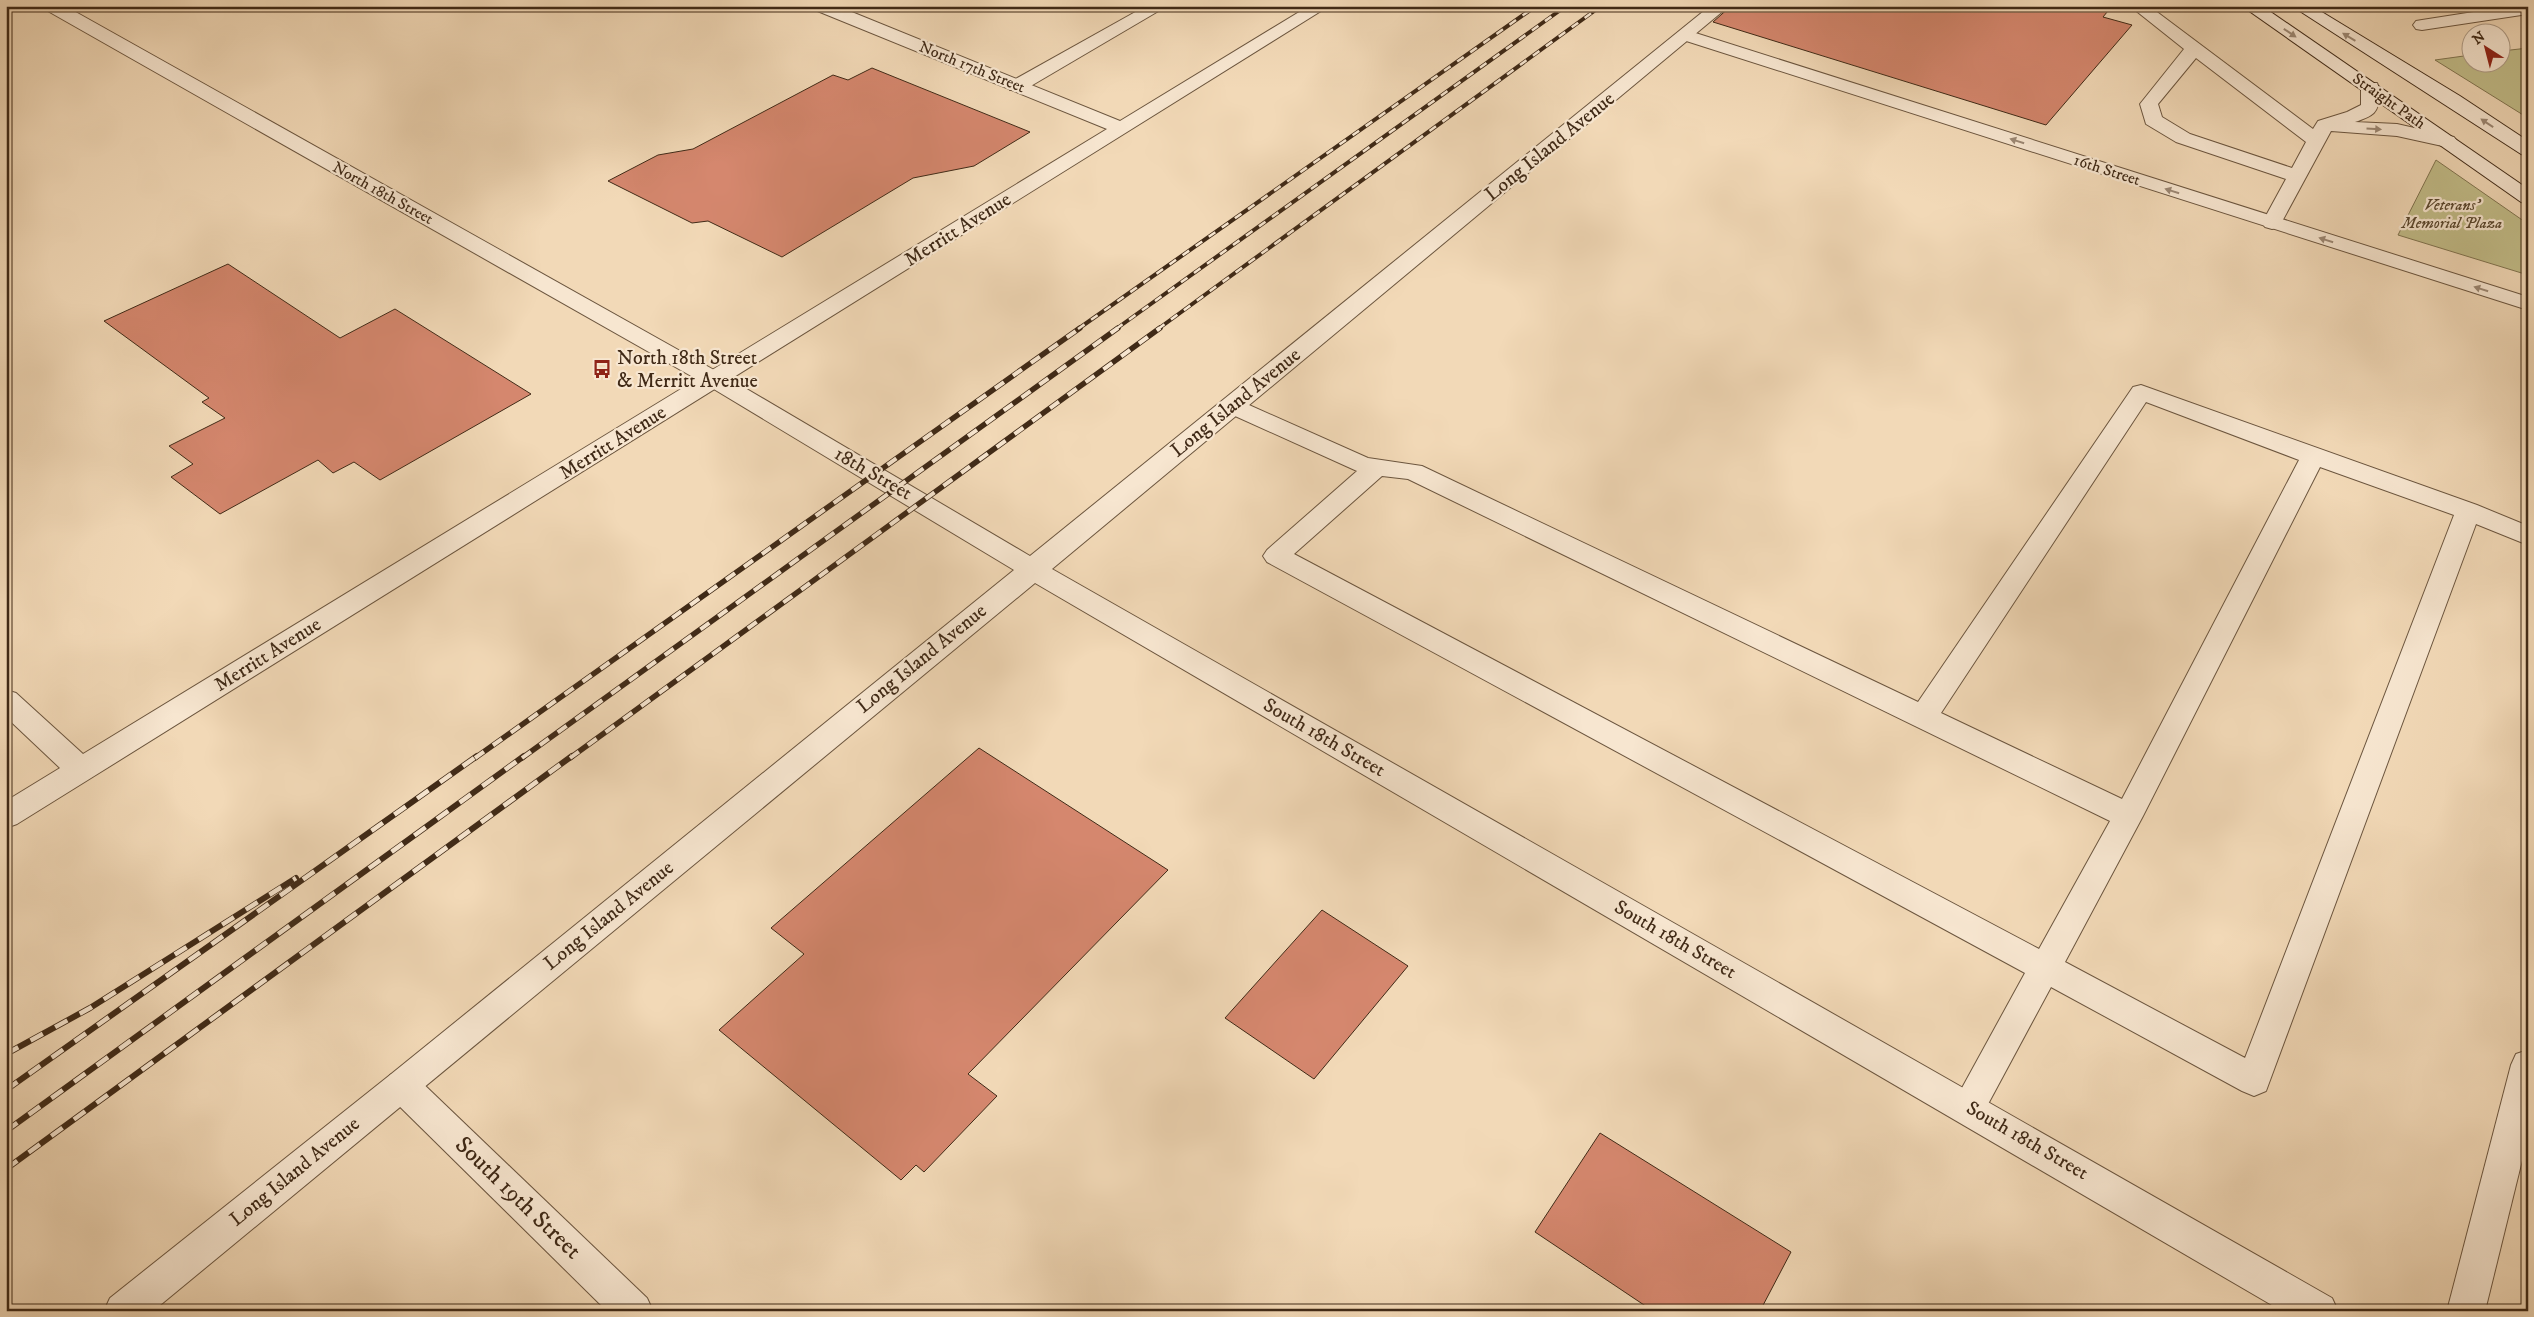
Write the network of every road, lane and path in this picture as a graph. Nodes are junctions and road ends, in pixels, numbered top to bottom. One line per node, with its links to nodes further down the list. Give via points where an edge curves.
1 (52, 6): 23 (street, North 18th Street)
2 (821, 6): 13 (street, North 17th Street)
3 (1159, 6): 13 (street)
4 (1321, 6): 15 (street, Merritt Avenue)
5 (1721, 6): 11 (street, Long Island Avenue)
6 (2138, 6): 12 (street)
7 (2250, 6): 14 (street, Straight Path, one-way to 14)
8 (2300, 6): 18 (street, Straight Path, one-way to 8)
9 (2528, 9): 10 (street)
10 (2422, 25)
11 (1686, 35): 21 (street, 16th Street, one-way to 11); 24 (street, Long Island Avenue)
12 (2195, 48): 16 (street); 19 (street, via 2148,104 2153,120 2183,138)
13 (1017, 86): 15 (street, North 17th Street)
14 (2370, 87): 16 (street, via 2370,107); 17 (street, Straight Path)
15 (1122, 129): 23 (street, Merritt Avenue)
16 (2321, 133): 17 (street, one-way to 17, via 2397,130); 19 (street)
17 (2448, 141): 20 (street, Straight Path)
18 (2528, 150)
19 (2298, 176): 21 (street)
20 (2528, 198)
21 (2272, 223): 22 (street, 16th Street, one-way to 21)
22 (2528, 304)
23 (714, 380): 29 (street, 18th Street); 32 (street, Merritt Avenue)
24 (1232, 406): 26 (street, via 1363,465); 29 (street, Long Island Avenue)
25 (2313, 456): 27 (street); 31 (street, via 2142,392); 34 (street)
26 (1378, 467): 31 (street, via 1413,472); 35 (street, via 1276,556)
27 (2468, 512): 28 (street); 35 (street, via 2254,1080)
28 (2528, 536)
29 (1031, 570): 37 (street, Long Island Avenue); 38 (street, South 18th Street)
30 (6, 700): 32 (street)
31 (1923, 717): 34 (street)
32 (81, 770): 33 (street, Merritt Avenue)
33 (6, 816)
34 (2128, 816): 35 (street)
35 (2046, 967): 38 (street)
36 (2528, 1065): 42 (street)
37 (402, 1086): 39 (street, Long Island Avenue); 40 (street, South 19th Street)
38 (1968, 1108): 41 (street, South 18th Street)
39 (123, 1311)
40 (634, 1311)
41 (2319, 1311)
42 (2466, 1311)

